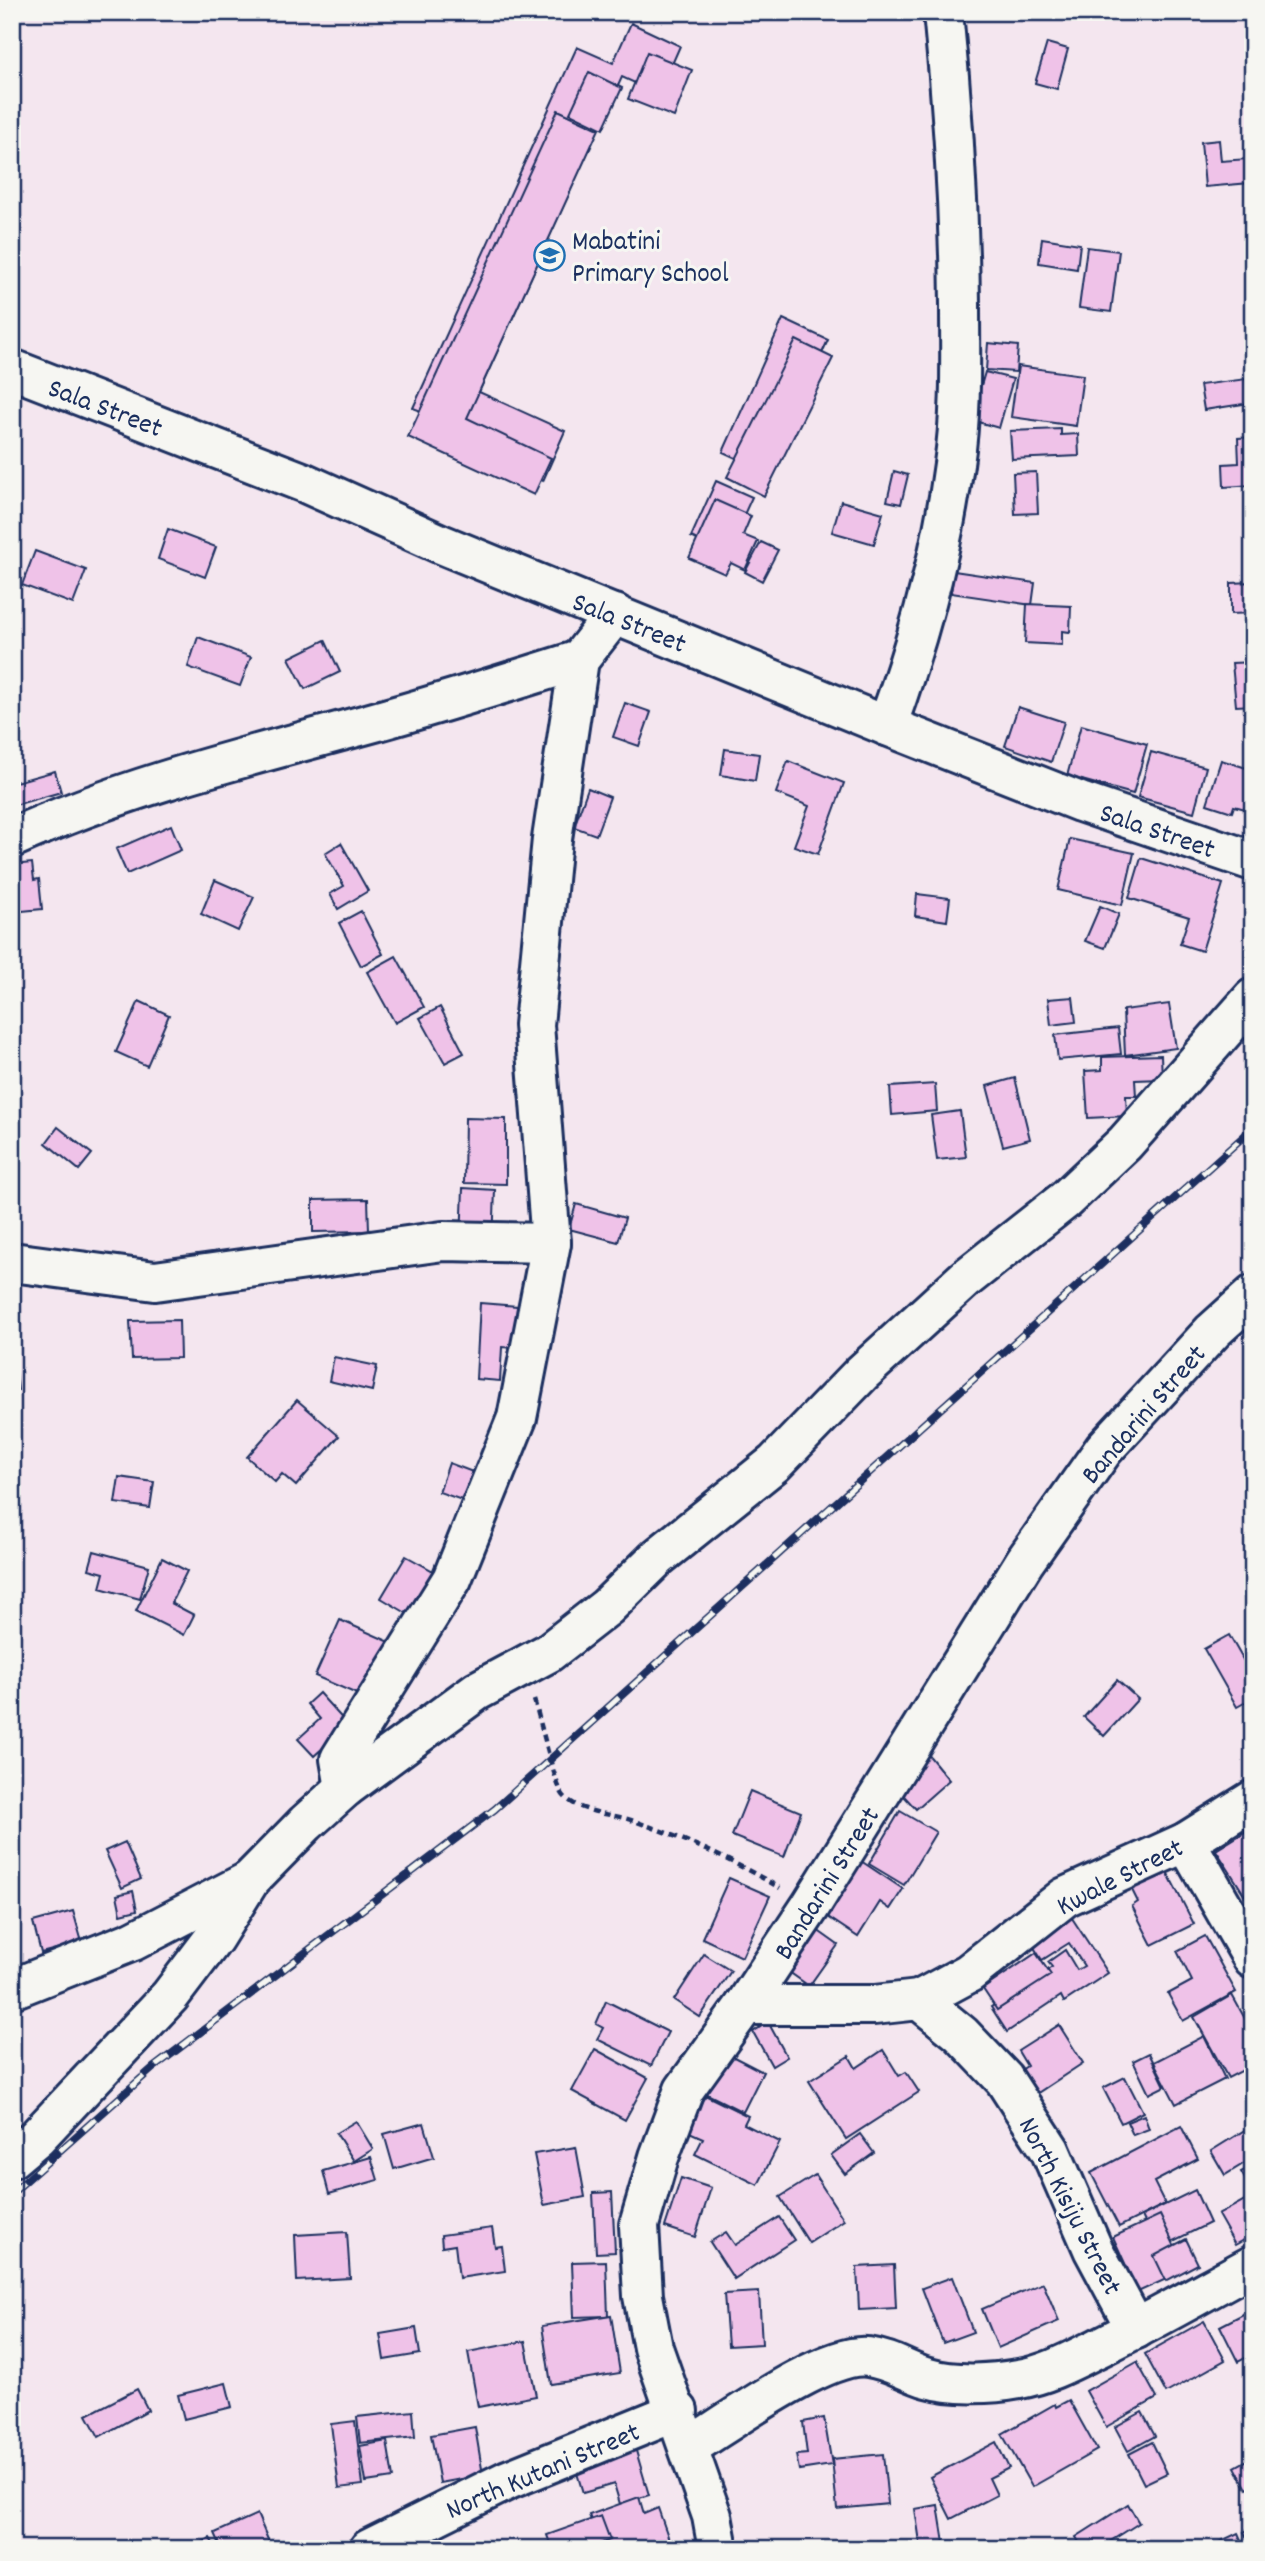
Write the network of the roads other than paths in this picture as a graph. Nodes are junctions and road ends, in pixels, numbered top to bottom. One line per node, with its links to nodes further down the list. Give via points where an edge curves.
1 (943, 12): 5 (street, via 958,198 960,381 955,463 934,577)
2 (12, 369): 3 (street, Sala Street, via 305,483)
3 (614, 614): 4 (street); 5 (street, Sala Street)
4 (579, 660): 6 (street, via 448,701 217,763 78,808); 9 (street, via 552,839 534,1025)
5 (887, 726): 7 (street, Sala Street, via 1080,802)
6 (12, 838)
7 (1253, 861)
8 (1253, 998): 12 (street, via 1125,1143 862,1373 775,1463 548,1653 477,1691)
9 (551, 1244): 10 (street, via 443,1241 155,1281); 12 (street, via 517,1418 452,1579 340,1759)
10 (12, 1262)
11 (1253, 1295): 19 (street, Bandarini Street, via 1213,1331 1096,1460 1024,1560)
12 (345, 1788): 15 (street)
13 (1253, 1800): 14 (street, Kwale Street)
14 (1186, 1842): 16 (street); 18 (street, Kwale Street, via 1065,1897 969,1973)
15 (250, 1880): 17 (street, via 134,1941); 20 (street, via 170,1996)
16 (1253, 1959)
17 (12, 1989)
18 (919, 2000): 19 (street, via 874,2005); 22 (street, North Kisiju Street, via 961,2034 1004,2079 1050,2150 1093,2249)
19 (745, 2005): 23 (street, Bandarini Street, via 684,2090 639,2225 643,2296 653,2348)
20 (12, 2158)
21 (1253, 2265): 22 (street)
22 (1136, 2329): 24 (street, via 1048,2373 1017,2380 951,2381 929,2378 892,2361 848,2358 801,2379)
23 (678, 2411): 24 (street, Bandarini Street); 25 (street, North Kutani Street, via 508,2480)
24 (689, 2447): 26 (street, Bandarini Street)
25 (369, 2549)
26 (718, 2549)

